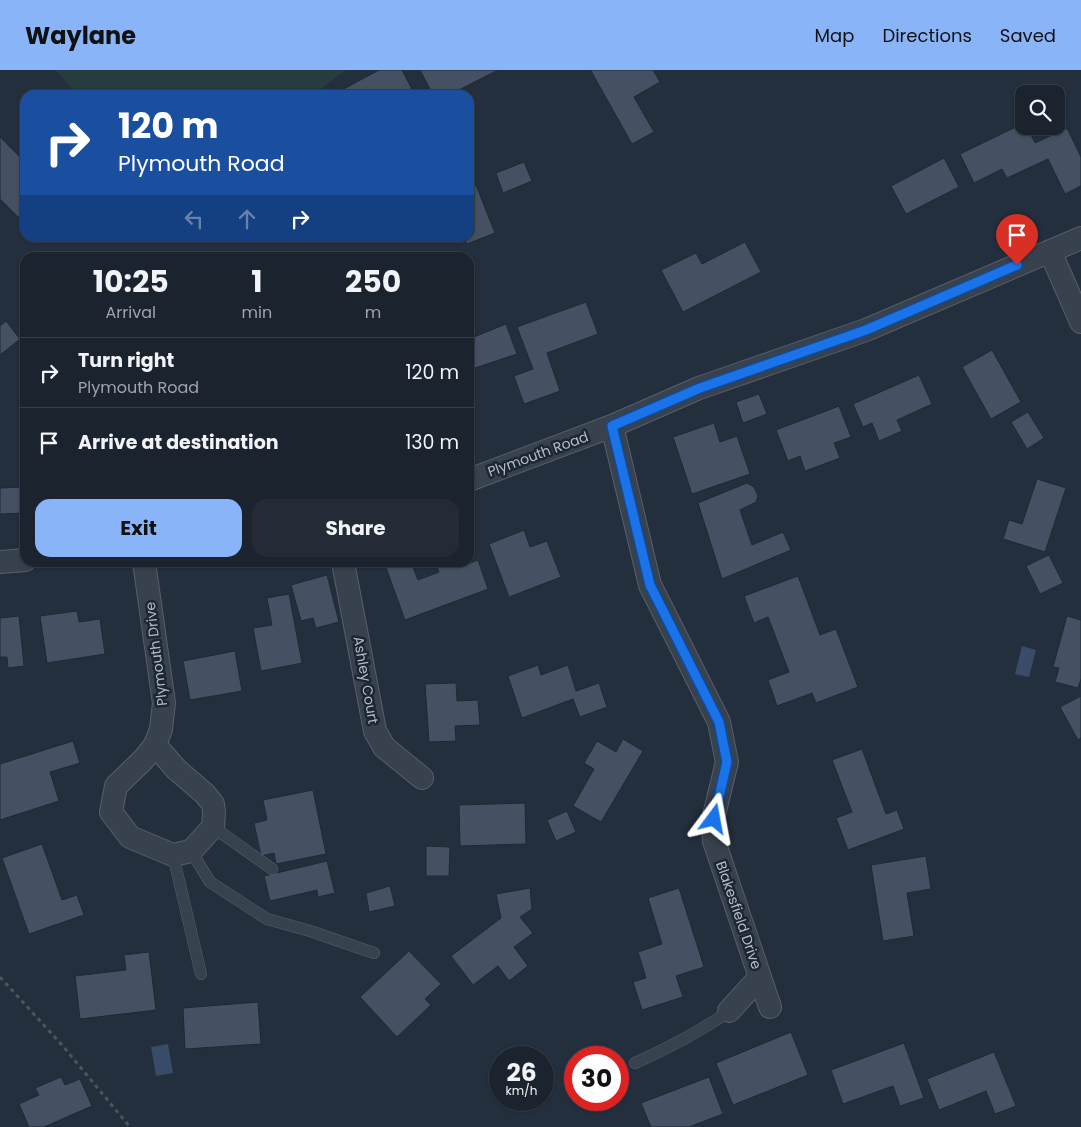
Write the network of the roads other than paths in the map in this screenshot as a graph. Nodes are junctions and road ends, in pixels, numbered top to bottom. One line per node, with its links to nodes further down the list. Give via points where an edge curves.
1 (1081, 238): 2 (street, Plymouth Road)
2 (1050, 251): 3 (street); 4 (street, Plymouth Road, via 866,330 700,388)
3 (1081, 322)
4 (612, 426): 5 (street, Plymouth Road); 17 (street, Blakesfield Drive, via 650,585 719,722 727,762 714,819 714,841)
5 (474, 478)
6 (20, 560): 7 (street)
7 (0, 562)
8 (145, 567): 10 (street, Plymouth Drive, via 164,703 161,729)
9 (344, 567): 11 (street, Ashley Court, via 375,731 384,747)
10 (155, 745): 12 (street, via 213,804); 13 (street, Plymouth Drive, via 116,786 112,812 130,837)
11 (422, 778)
12 (213, 827): 13 (street); 14 (lane)
13 (182, 853): 15 (lane, via 210,882 267,919); 16 (lane)
14 (272, 869)
15 (374, 953)
16 (201, 974)
17 (760, 977): 18 (street, Blakesfield Drive); 19 (street, Blakesfield Drive)
18 (770, 1007)
19 (730, 1012): 20 (lane, via 701,1031)
20 (635, 1063)

